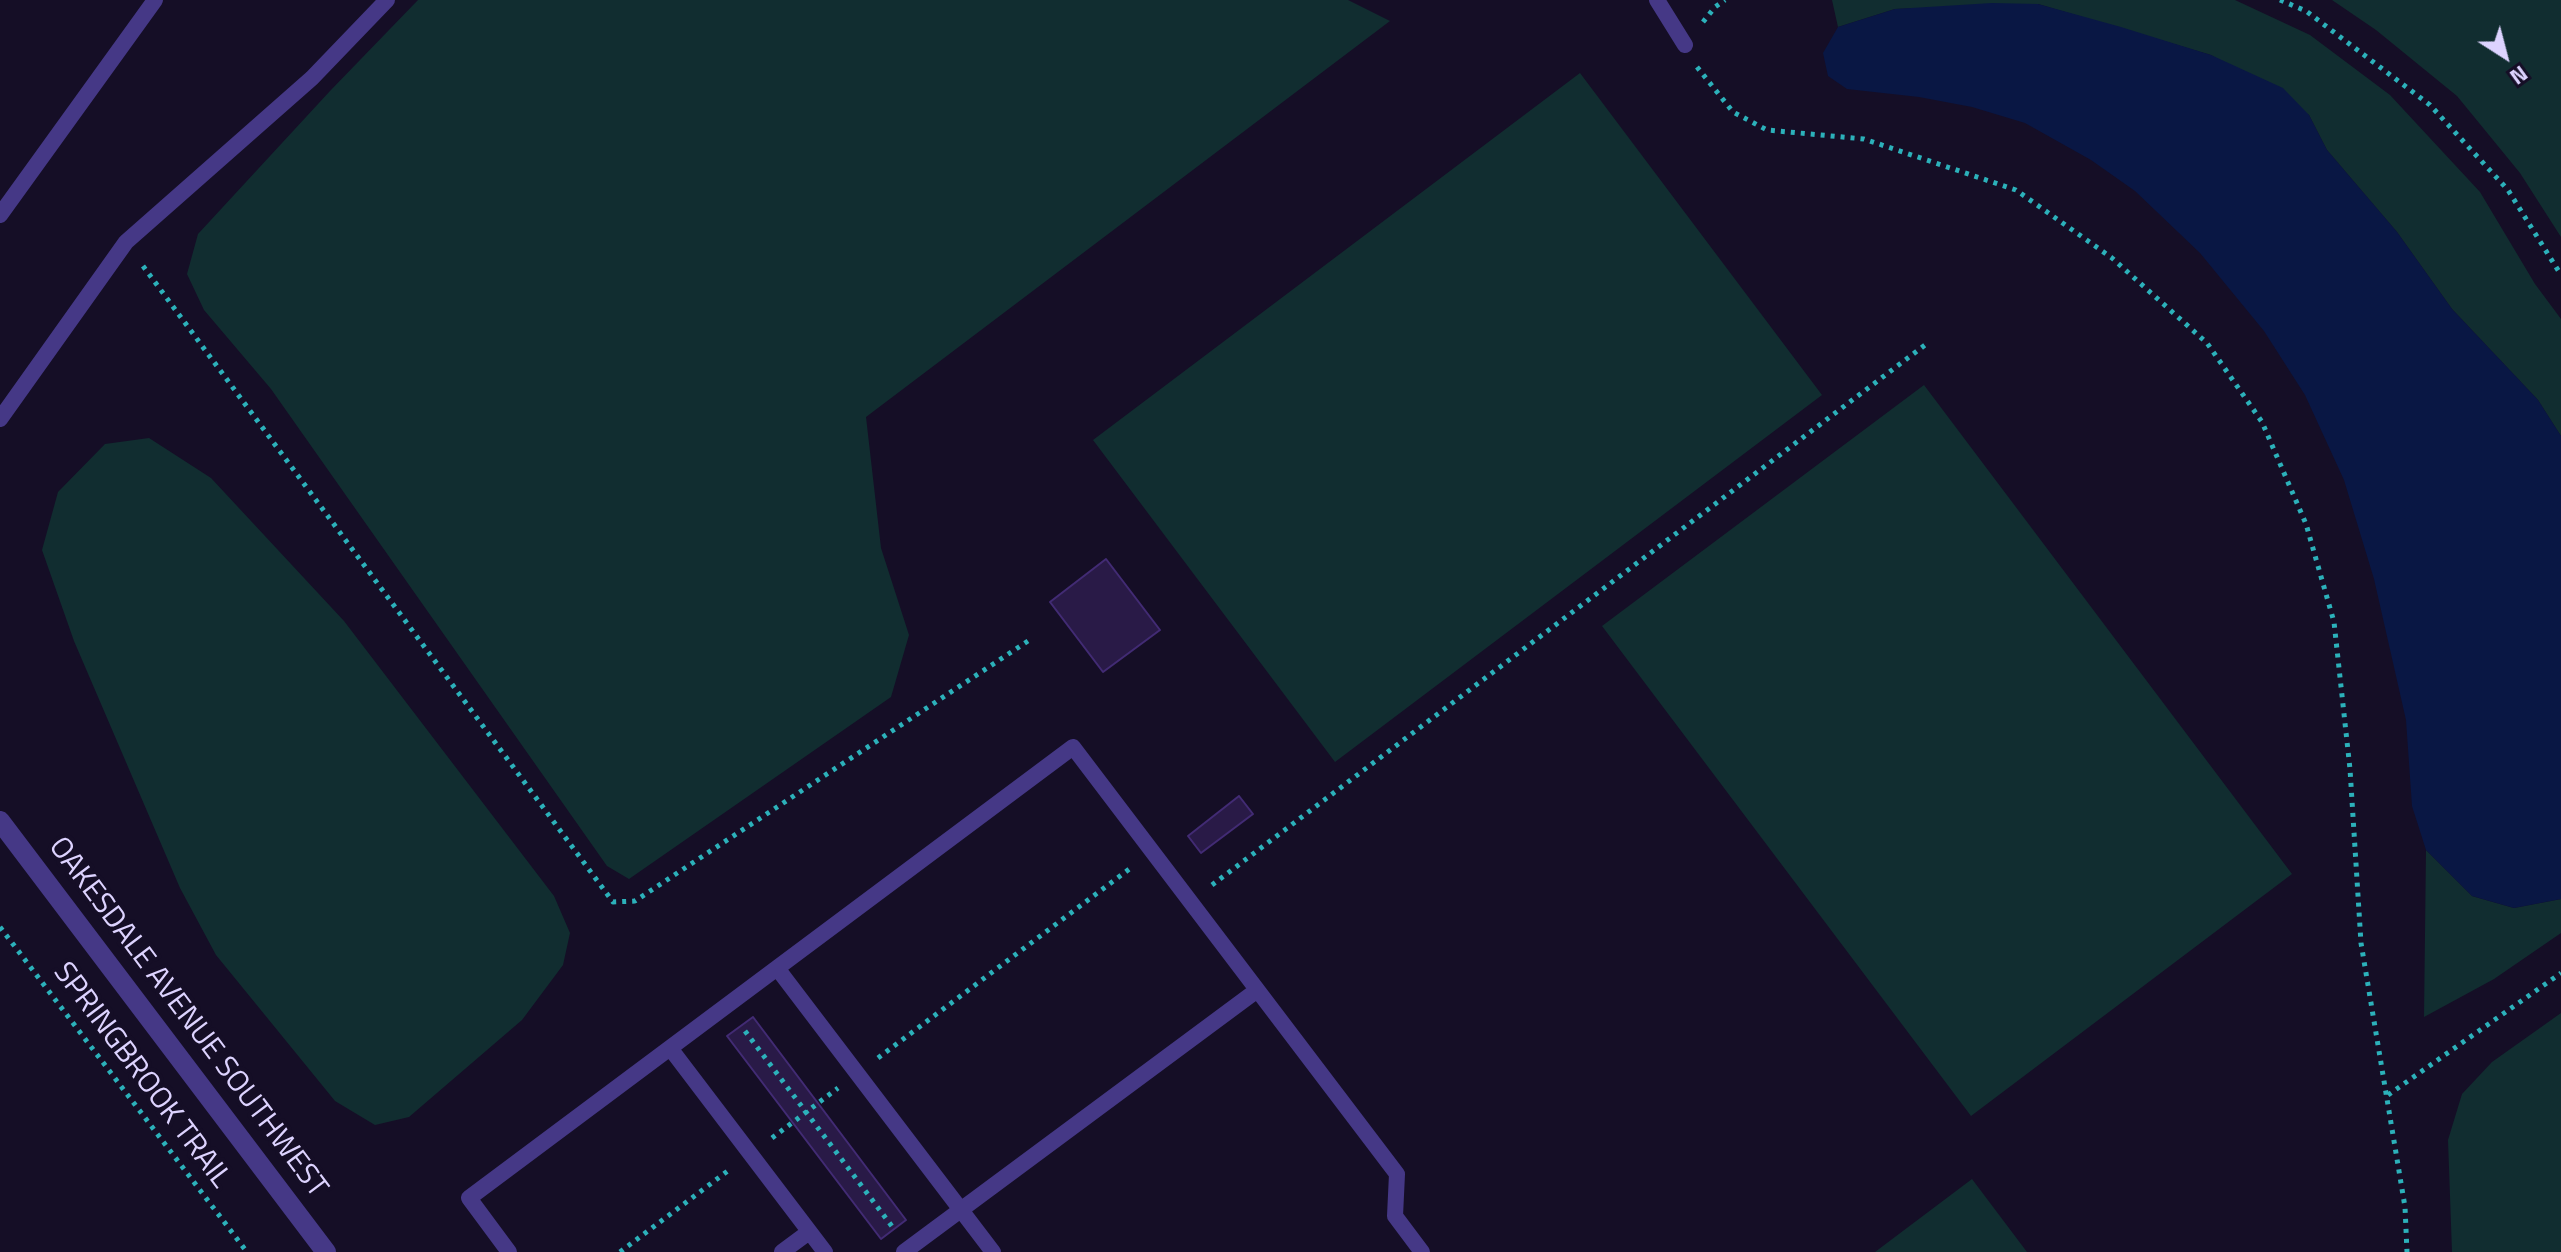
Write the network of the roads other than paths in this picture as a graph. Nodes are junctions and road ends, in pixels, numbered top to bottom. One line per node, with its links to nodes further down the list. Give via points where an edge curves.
1 (155, 0): 5 (lane)
2 (387, 0): 6 (lane, via 312,78 126,242)
3 (1657, 0): 4 (lane)
4 (1685, 45)
5 (0, 215)
6 (0, 419)
7 (0, 821): 14 (street, OAKESDALE AVENUE SOUTHWEST)
8 (777, 968): 9 (lane, via 1073,747); 10 (lane); 11 (lane)
9 (1256, 991): 11 (lane); 19 (lane, via 1397,1174 1395,1216)
10 (670, 1048): 12 (lane); 15 (lane, via 469,1198)
11 (961, 1210): 13 (lane); 18 (lane)
12 (809, 1232): 16 (lane); 17 (lane)
13 (906, 1250)
14 (326, 1252)
15 (509, 1252)
16 (782, 1252)
17 (825, 1252)
18 (993, 1252)
19 (1422, 1252)

